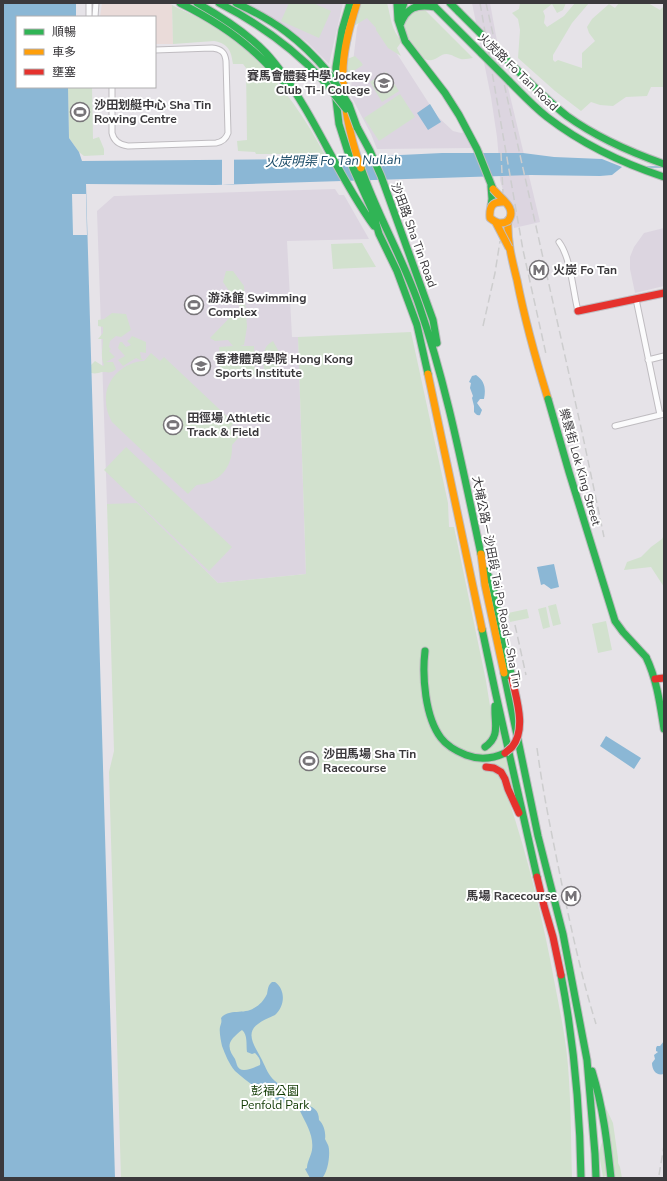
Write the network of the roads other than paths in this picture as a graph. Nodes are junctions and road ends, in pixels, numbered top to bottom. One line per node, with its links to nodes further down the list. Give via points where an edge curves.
1 (89, 3): 13 (street)
2 (96, 3): 14 (street)
3 (180, 3): 18 (main road, via 206,16 237,38)
4 (197, 3): 18 (main road, via 252,40 274,62)
5 (219, 3): 19 (main road, 沙田路 Sha Tin Road, bridge, via 276,36 302,58 346,109)
6 (236, 3): 19 (main road, bridge, via 267,18 305,47 343,93)
7 (350, 3): 20 (main road, 大埔公路－沙田段 Tai Po Road – Sha Tin, via 339,45 335,91 339,124)
8 (357, 3): 20 (main road, 大埔公路－沙田段 Tai Po Road – Sha Tin, via 344,71 346,110)
9 (397, 3): 15 (main road)
10 (404, 3): 15 (main road)
11 (450, 3): 21 (main road, 火炭路 Fo Tan Road, bridge, via 556,106 585,127 632,152)
12 (433, 5): 15 (main road, via 421,5 411,9); 22 (main road, 火炭路 Fo Tan Road, bridge, via 541,111 579,138 625,162)
13 (89, 16)
14 (95, 16)
15 (399, 23): 24 (main road, via 408,46 459,115 477,149)
16 (156, 50): 17 (street, via 212,48 223,52 226,61 228,133 223,140 216,143 128,146 120,144 114,140 112,133)
17 (112, 88)
18 (296, 93): 29 (main road)
19 (357, 127): 37 (main road, 沙田路 Sha Tin Road, via 383,181 433,320)
20 (353, 156): 23 (main road, 大埔公路－沙田段 Tai Po Road – Sha Tin)
21 (664, 164)
22 (664, 177)
23 (363, 184): 29 (main road, 大埔公路－沙田段 Tai Po Road – Sha Tin); 37 (main road, 大埔公路－沙田段 Tai Po Road – Sha Tin, via 408,273)
24 (491, 186): 25 (main road, bridge); 26 (main road)
25 (504, 202): 26 (main road, bridge, via 497,202); 27 (main road, bridge, via 511,210 511,217)
26 (491, 206): 28 (main road, bridge, via 489,216)
27 (508, 220): 28 (main road, bridge, via 503,224); 31 (main road, 樂景街 Lok King Street, bridge)
28 (496, 223): 31 (main road, 樂景街 Lok King Street, bridge)
29 (379, 234): 44 (main road, 大埔公路－沙田段 Tai Po Road – Sha Tin, via 400,278 417,325)
30 (559, 242): 34 (street, via 566,256)
31 (509, 248): 43 (main road, 樂景街 Lok King Street, bridge, via 529,335 608,603 619,627 646,657)
32 (664, 293): 33 (main road)
33 (636, 299): 34 (main road); 36 (street)
34 (578, 311)
35 (664, 356): 36 (street)
36 (648, 360): 38 (street)
37 (441, 374): 40 (main road, 大埔公路－沙田段 Tai Po Road – Sha Tin)
38 (662, 415): 39 (street)
39 (615, 426)
40 (482, 561): 41 (main road, bridge, via 492,583 519,712 520,731 508,751 487,758 475,757 460,753 444,741 436,731 428,708 423,665); 49 (main road, 大埔公路－沙田段 Tai Po Road – Sha Tin, via 538,836 563,934)
41 (425, 651)
42 (664, 678): 43 (main road)
43 (655, 679): 45 (main road, 樂景街 Lok King Street)
44 (496, 695): 46 (main road, via 496,734 494,740); 48 (main road, 大埔公路－沙田段 Tai Po Road – Sha Tin)
45 (664, 729)
46 (485, 747)
47 (486, 767): 48 (main road, via 501,772)
48 (525, 825): 50 (main road, 大埔公路－沙田段 Tai Po Road – Sha Tin, via 554,937 565,998 577,1081)
49 (587, 1060): 51 (main road, 大埔公路－沙田段 Tai Po Road – Sha Tin); 52 (main road, via 599,1094)
50 (581, 1178)
51 (596, 1178)
52 (611, 1178)

